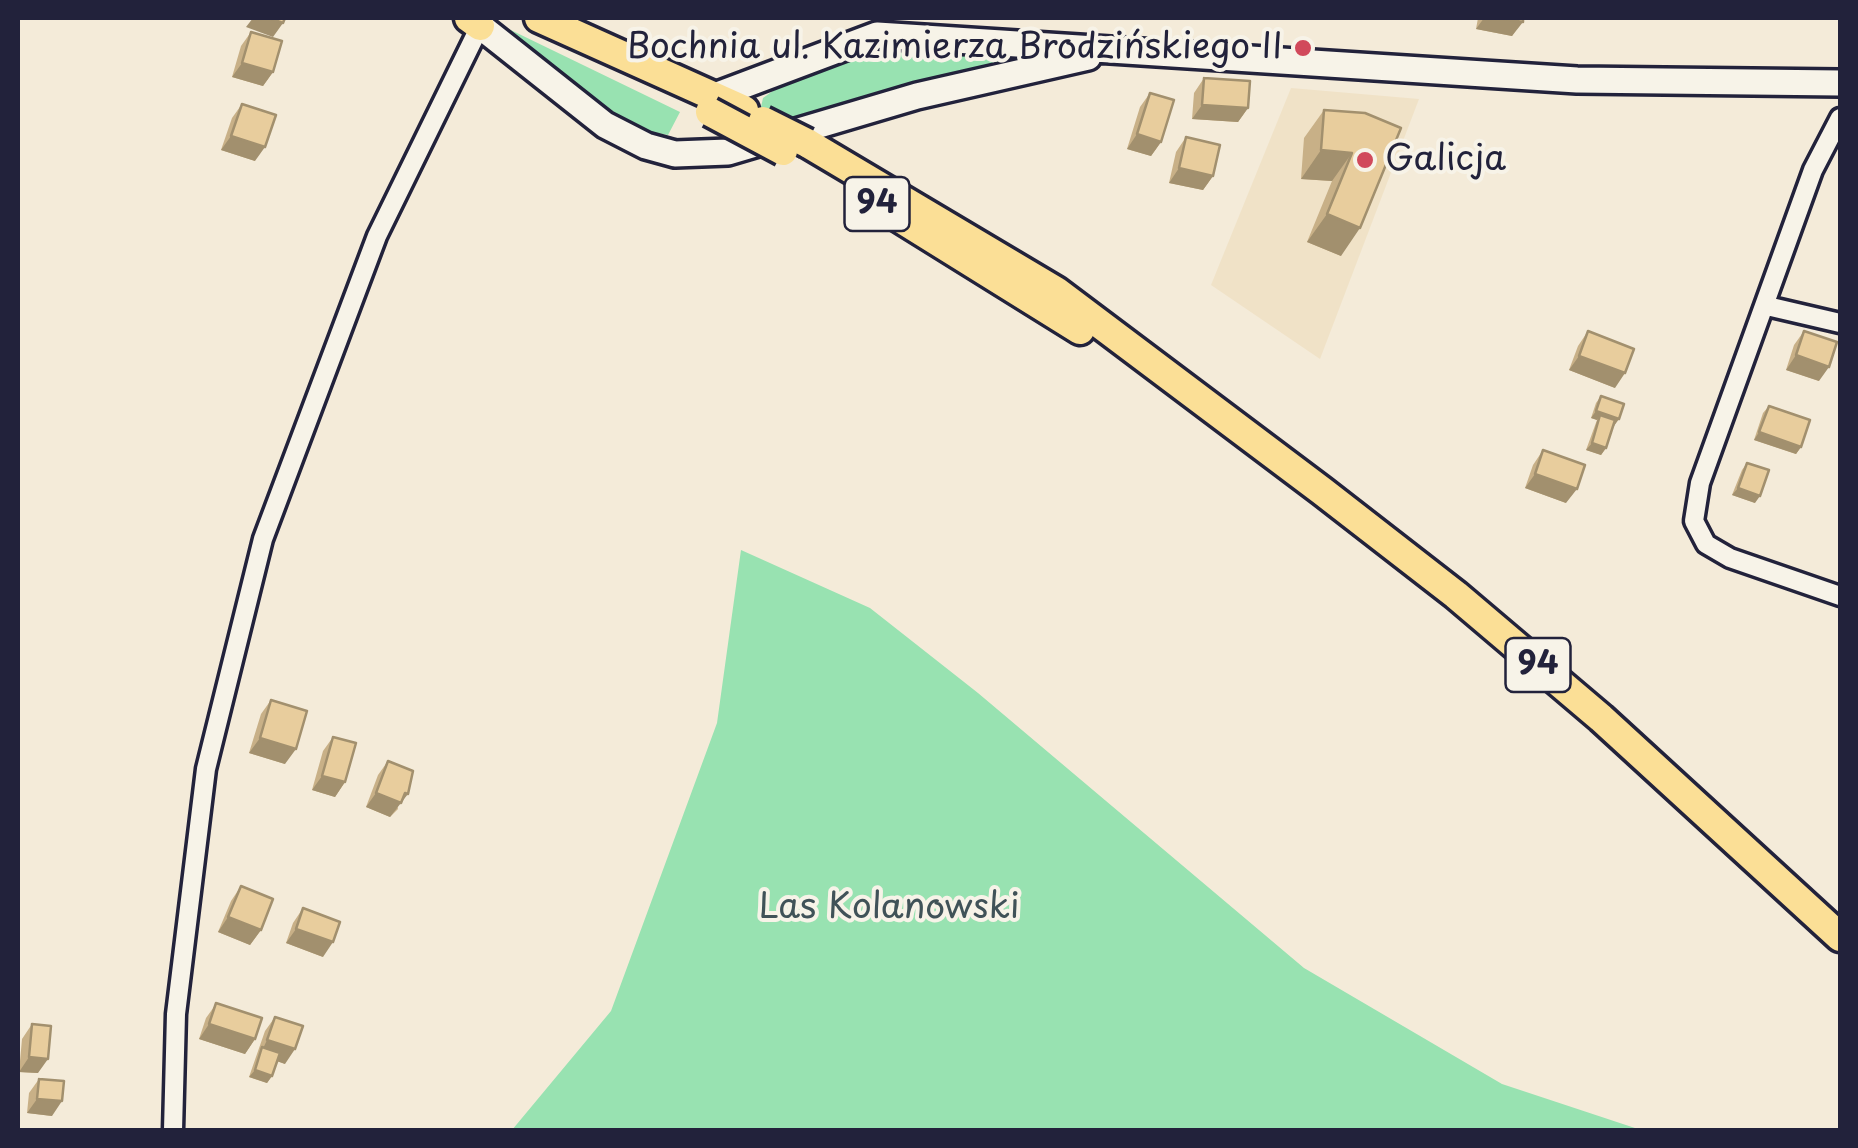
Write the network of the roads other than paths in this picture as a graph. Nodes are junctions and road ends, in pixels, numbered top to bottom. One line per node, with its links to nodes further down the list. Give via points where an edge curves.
1 (524, 18): 6 (main road, 94)
2 (538, 18): 6 (main road, 94)
3 (474, 22): 4 (main road, via 605,125 674,154 728,152 933,92); 13 (street, via 378,236 264,539 206,769 176,1014)
4 (1118, 51): 5 (main road, via 1577,80); 6 (main road, via 877,35)
5 (1840, 83)
6 (712, 104): 8 (main road, 94, bridge); 8 (main road, 94, bridge, via 744,110)
7 (1840, 118): 9 (street, via 1813,170)
8 (795, 147): 12 (main road, 94, via 1217,416 1456,595)
9 (1767, 306): 10 (street); 11 (street, via 1700,483 1694,521 1706,544 1730,558)
10 (1840, 322)
11 (1840, 596)
12 (1840, 936)
13 (173, 1130)

